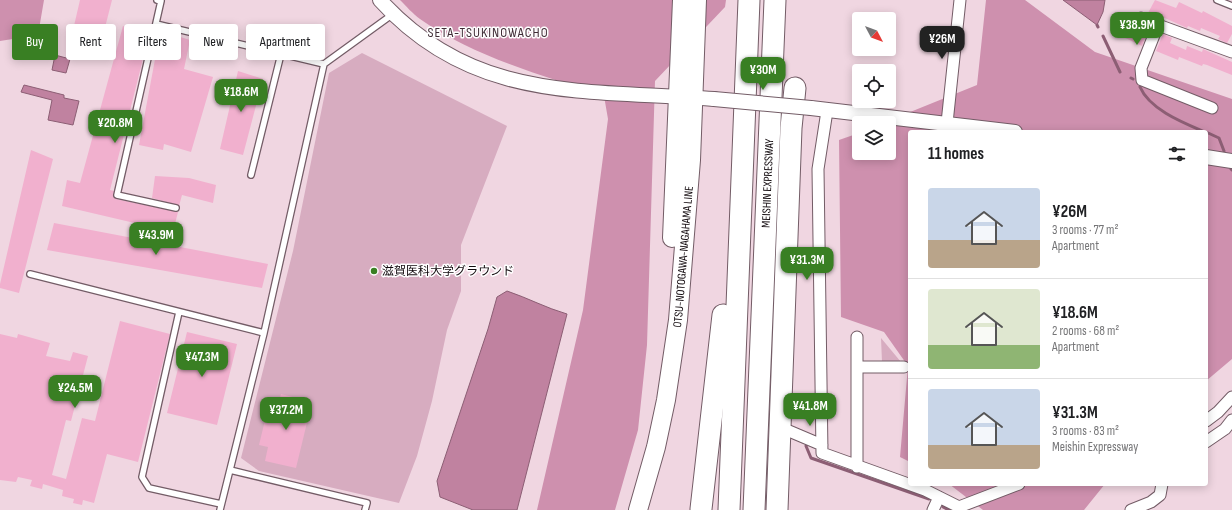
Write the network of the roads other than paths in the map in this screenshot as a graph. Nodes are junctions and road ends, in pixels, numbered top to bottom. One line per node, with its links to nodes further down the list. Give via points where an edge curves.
1 (157, 0): 12 (lane, via 161,1)
2 (380, 0): 10 (street)
3 (682, 0): 22 (main road, OTSU-NOTOGAWA-NAGAHAMA LINE)
4 (697, 0): 22 (main road, OTSU-NOTOGAWA-NAGAHAMA LINE)
5 (749, 0): 29 (highway)
6 (775, 0): 58 (highway, MEISHIN EXPRESSWAY)
7 (960, 0): 25 (street)
8 (1217, 0): 9 (lane)
9 (1232, 6)
10 (393, 14): 20 (lane); 22 (street, via 436,48 462,63 523,83 594,94)
11 (1141, 18): 13 (street)
12 (156, 24)
13 (1158, 25): 16 (street); 23 (street, via 1141,68 1142,80)
14 (181, 30): 15 (lane)
15 (246, 46)
16 (1232, 52)
17 (148, 60): 31 (lane, via 117,195)
18 (280, 60): 30 (lane)
19 (307, 60): 20 (lane)
20 (324, 64): 34 (lane)
21 (795, 88): 59 (highway, via 791,128)
22 (686, 97): 24 (street, bridge); 55 (main road, OTSU-NOTOGAWA-NAGAHAMA LINE, via 661,358 646,440); 56 (main road, OTSU-NOTOGAWA-NAGAHAMA LINE, via 691,160 678,320 666,400)
23 (1212, 108)
24 (827, 111): 25 (street); 43 (street, via 818,169)
25 (947, 123): 26 (street)
26 (999, 130)
27 (1208, 157): 28 (street)
28 (1232, 161)
29 (741, 169): 52 (highway); 57 (highway)
30 (252, 175)
31 (176, 208)
32 (30, 274): 33 (lane)
33 (178, 312): 34 (lane); 51 (lane, via 142,477 149,488)
34 (264, 333): 45 (lane)
35 (857, 337): 36 (street)
36 (857, 367): 37 (street); 44 (street)
37 (904, 367)
38 (1232, 397): 39 (street)
39 (1208, 419)
40 (1232, 420): 42 (street, via 1225,429)
41 (789, 431): 43 (street)
42 (1208, 441)
43 (822, 445): 44 (street, via 822,453)
44 (857, 467): 46 (street)
45 (230, 470): 51 (lane); 54 (lane, via 367,503)
46 (908, 486)
47 (909, 486): 50 (street)
48 (1014, 486): 50 (street, via 959,507)
49 (1162, 486): 61 (street, via 1160,495 1151,502)
50 (939, 497): 60 (street)
51 (221, 504): 53 (lane)
52 (700, 509)
53 (220, 510)
54 (365, 510)
55 (626, 510)
56 (638, 510)
57 (729, 510)
58 (754, 510)
59 (777, 510)
60 (933, 510)
61 (1131, 510)

